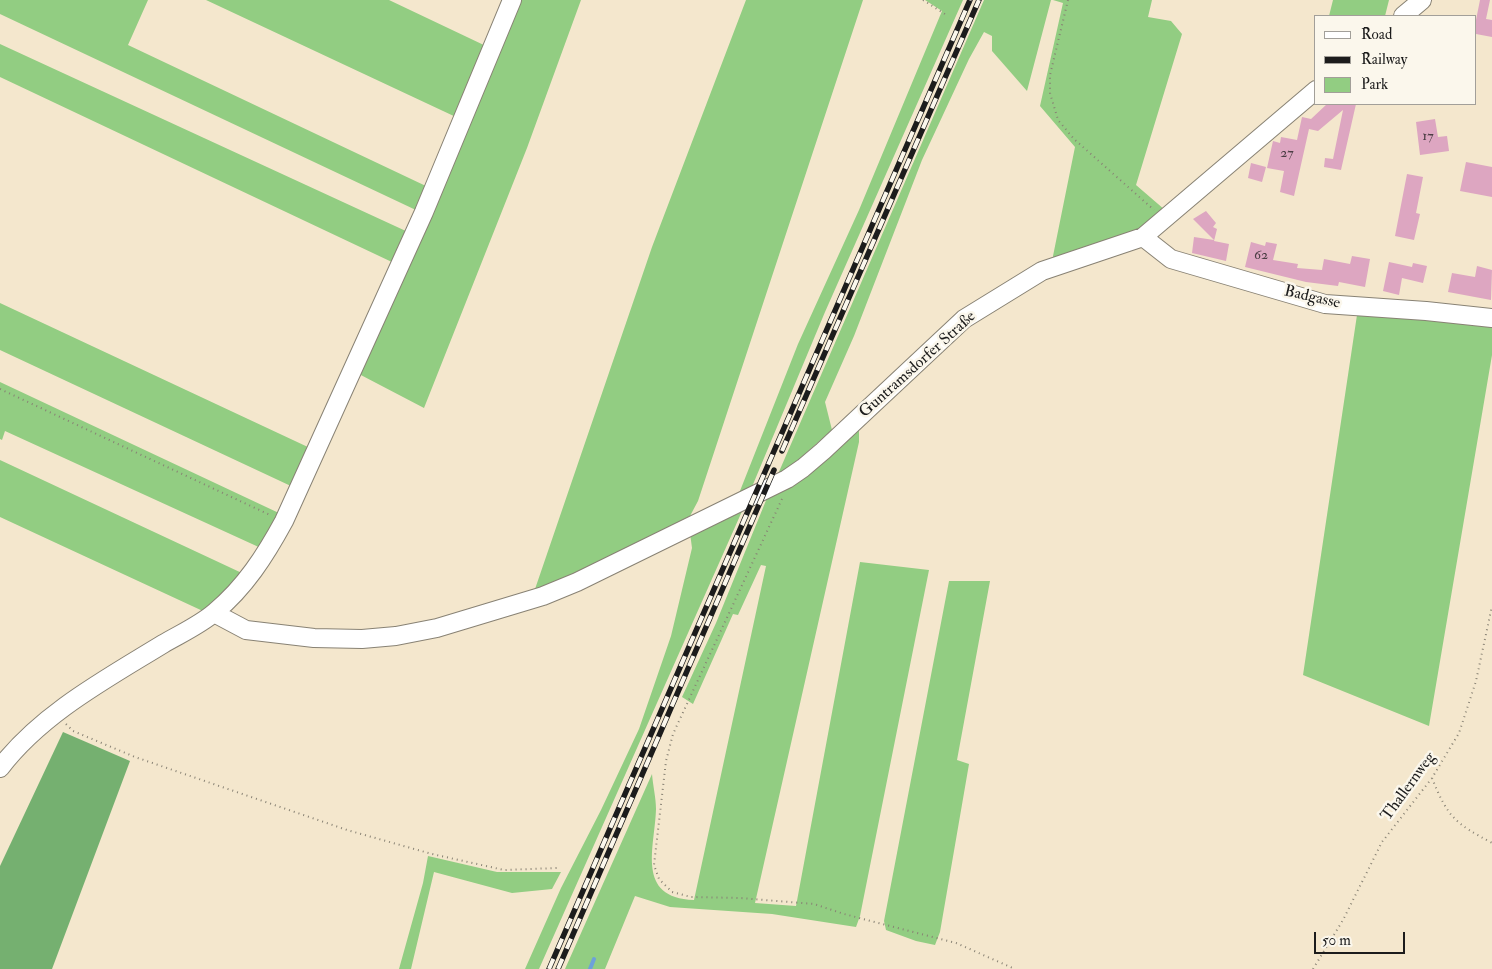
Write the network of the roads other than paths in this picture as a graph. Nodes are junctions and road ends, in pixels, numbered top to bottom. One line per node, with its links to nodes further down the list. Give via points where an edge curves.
1 (512, 0): 7 (street, via 424,212 284,522 240,589)
2 (1422, 0): 3 (street)
3 (1403, 15)
4 (1314, 92): 5 (street, Guntramsdorfer Straße)
5 (1143, 237): 6 (street, Badgasse, via 1171,259 1325,304); 7 (street, Guntramsdorfer Straße, via 1042,271 964,320 803,468 577,582 526,602 437,628 362,640 246,630)
6 (1492, 318)
7 (214, 613): 8 (street, via 55,714 14,749)
8 (0, 768)

